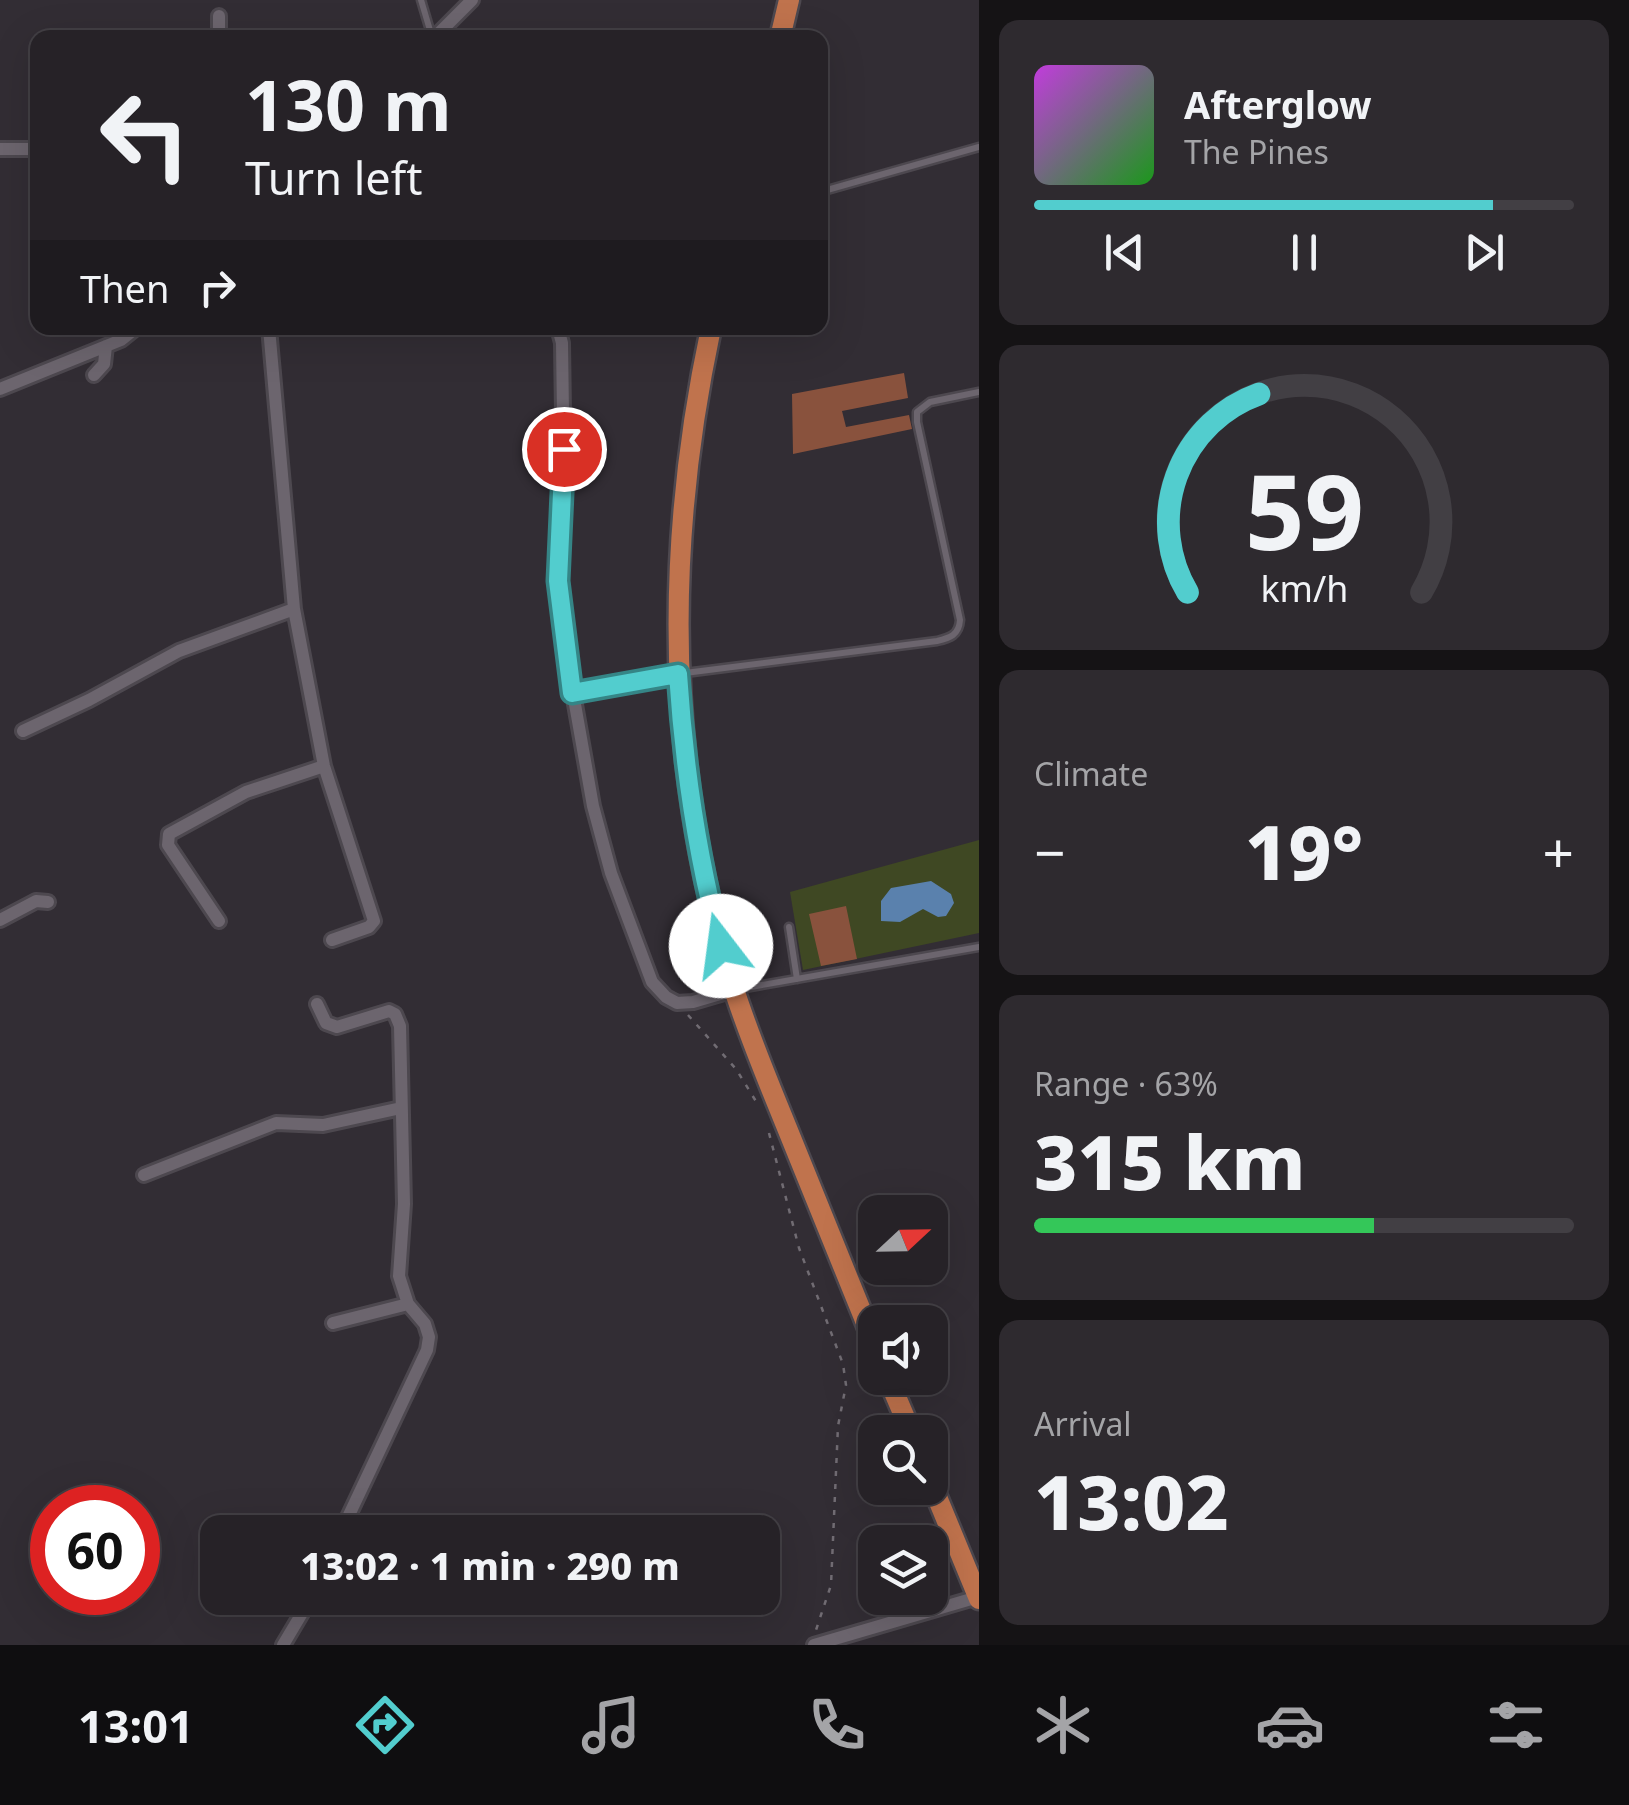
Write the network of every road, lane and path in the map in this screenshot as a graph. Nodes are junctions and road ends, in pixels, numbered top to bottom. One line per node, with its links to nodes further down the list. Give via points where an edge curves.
1 (422, 0): 6 (lane)
2 (472, 0): 7 (street)
3 (789, 0): 8 (main road)
4 (219, 16): 5 (street)
5 (219, 30)
6 (431, 30)
7 (442, 30)
8 (782, 30)
9 (979, 147): 12 (lane)
10 (0, 149): 11 (street)
11 (30, 149)
12 (828, 190)
13 (127, 335): 17 (street)
14 (269, 335): 21 (street)
15 (560, 335): 23 (street, via 564,484 558,581)
16 (709, 335): 22 (main road, via 680,573)
17 (106, 346): 18 (street, via 104,364); 19 (street)
18 (94, 375)
19 (0, 390)
20 (979, 392): 22 (lane, via 930,402 917,412 960,620 954,635)
21 (294, 608): 24 (street, via 179,651); 25 (street)
22 (678, 674): 23 (street); 33 (main road, via 701,864)
23 (572, 693): 34 (street, via 611,874 652,982)
24 (23, 731)
25 (324, 766): 28 (street, via 246,792 168,834 168,845); 30 (street, via 374,921)
26 (48, 902): 27 (street)
27 (0, 920)
28 (219, 920)
29 (789, 927): 32 (lane)
30 (332, 940)
31 (979, 947): 32 (lane)
32 (797, 979): 33 (lane)
33 (734, 990): 34 (street); 41 (main road)
34 (677, 1003): 36 (path, via 736,1068)
35 (316, 1004): 37 (street, via 326,1023 337,1027 378,1012 395,1014)
36 (757, 1102)
37 (401, 1108): 39 (street, via 323,1125 276,1123); 40 (street, via 399,1276)
38 (769, 1132): 47 (path, via 846,1386 831,1585)
39 (144, 1175)
40 (408, 1304): 42 (street); 44 (street, via 424,1324 428,1350)
41 (859, 1305)
42 (333, 1322)
43 (940, 1505): 45 (main road)
44 (349, 1515)
45 (978, 1598): 47 (street)
46 (301, 1615): 48 (street)
47 (815, 1638)
48 (283, 1645)

